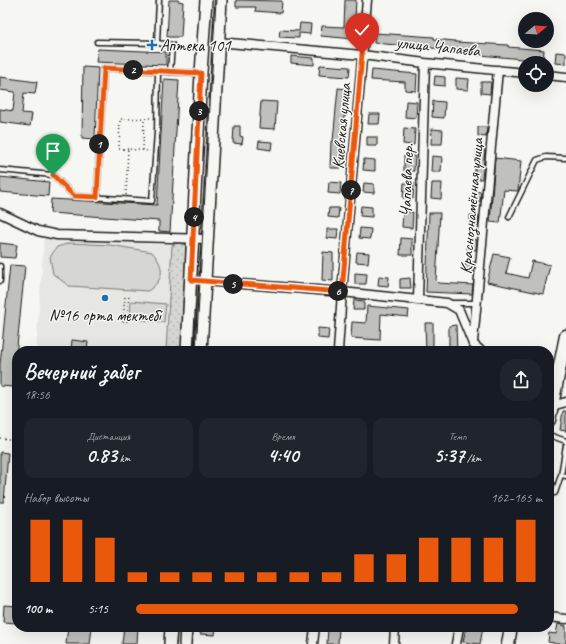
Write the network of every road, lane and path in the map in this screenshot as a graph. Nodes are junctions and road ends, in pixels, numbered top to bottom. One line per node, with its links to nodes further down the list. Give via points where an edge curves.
1 (159, 0): 8 (lane)
2 (206, 0): 5 (main road)
3 (221, 0): 7 (main road)
4 (367, 0): 9 (street, Киевская улица)
5 (203, 41): 7 (main road, улица Чапаева); 15 (main road)
6 (98, 42): 8 (lane)
7 (218, 42): 9 (street, улица Чапаева); 30 (main road)
8 (157, 43): 13 (lane, via 172,45)
9 (362, 54): 10 (street, улица Чапаева); 35 (street, Киевская улица)
10 (425, 63): 11 (street, улица Чапаева); 38 (street, Чапаева пер.)
11 (498, 70): 14 (street, улица Чапаева); 40 (street, Краснознамённая улица)
12 (158, 71): 13 (lane); 18 (lane); 25 (lane, via 104,68)
13 (170, 72): 15 (lane)
14 (518, 72)
15 (201, 73): 29 (main road)
16 (554, 76): 17 (street)
17 (566, 77)
18 (157, 118): 19 (path); 22 (lane)
19 (144, 119): 20 (path, via 120,119 119,149); 21 (path)
20 (128, 149): 21 (path); 26 (path)
21 (143, 150): 22 (path)
22 (155, 151): 26 (lane, via 152,201)
23 (566, 158): 28 (lane, via 546,157 537,160)
24 (0, 170): 25 (lane, via 53,175 74,196)
25 (97, 197): 26 (lane)
26 (126, 199)
27 (0, 213): 29 (street, via 38,231 57,235)
28 (509, 217)
29 (193, 238): 30 (street); 32 (main road)
30 (207, 239): 34 (main road)
31 (0, 266): 33 (lane)
32 (191, 280): 34 (main road); 44 (main road)
33 (0, 281)
34 (204, 281): 35 (street); 45 (main road)
35 (342, 292): 38 (street); 46 (street, Киевская улица)
36 (125, 295): 41 (path)
37 (129, 295): 42 (path)
38 (418, 299): 39 (street)
39 (447, 303): 40 (lane); 47 (street, via 459,310)
40 (477, 303): 48 (street, Краснознамённая улица)
41 (123, 322)
42 (127, 322)
43 (566, 336): 49 (main road)
44 (187, 346)
45 (201, 346)
46 (338, 346)
47 (471, 346)
48 (472, 346)
49 (554, 364)
50 (566, 402): 51 (street)
51 (554, 405)
52 (554, 437): 55 (lane)
53 (0, 438): 54 (path)
54 (12, 439)
55 (566, 441)
56 (566, 444): 57 (lane)
57 (560, 476): 58 (lane); 59 (lane)
58 (566, 476)
59 (554, 493)
60 (554, 618): 61 (street)
61 (566, 619)
62 (171, 632): 68 (main road)
63 (186, 632): 69 (main road)
64 (314, 632): 70 (street)
65 (395, 632): 71 (street)
66 (458, 632): 72 (street)
67 (510, 632): 73 (main road)
68 (170, 644)
69 (185, 644)
70 (313, 644)
71 (394, 644)
72 (456, 644)
73 (508, 644)

